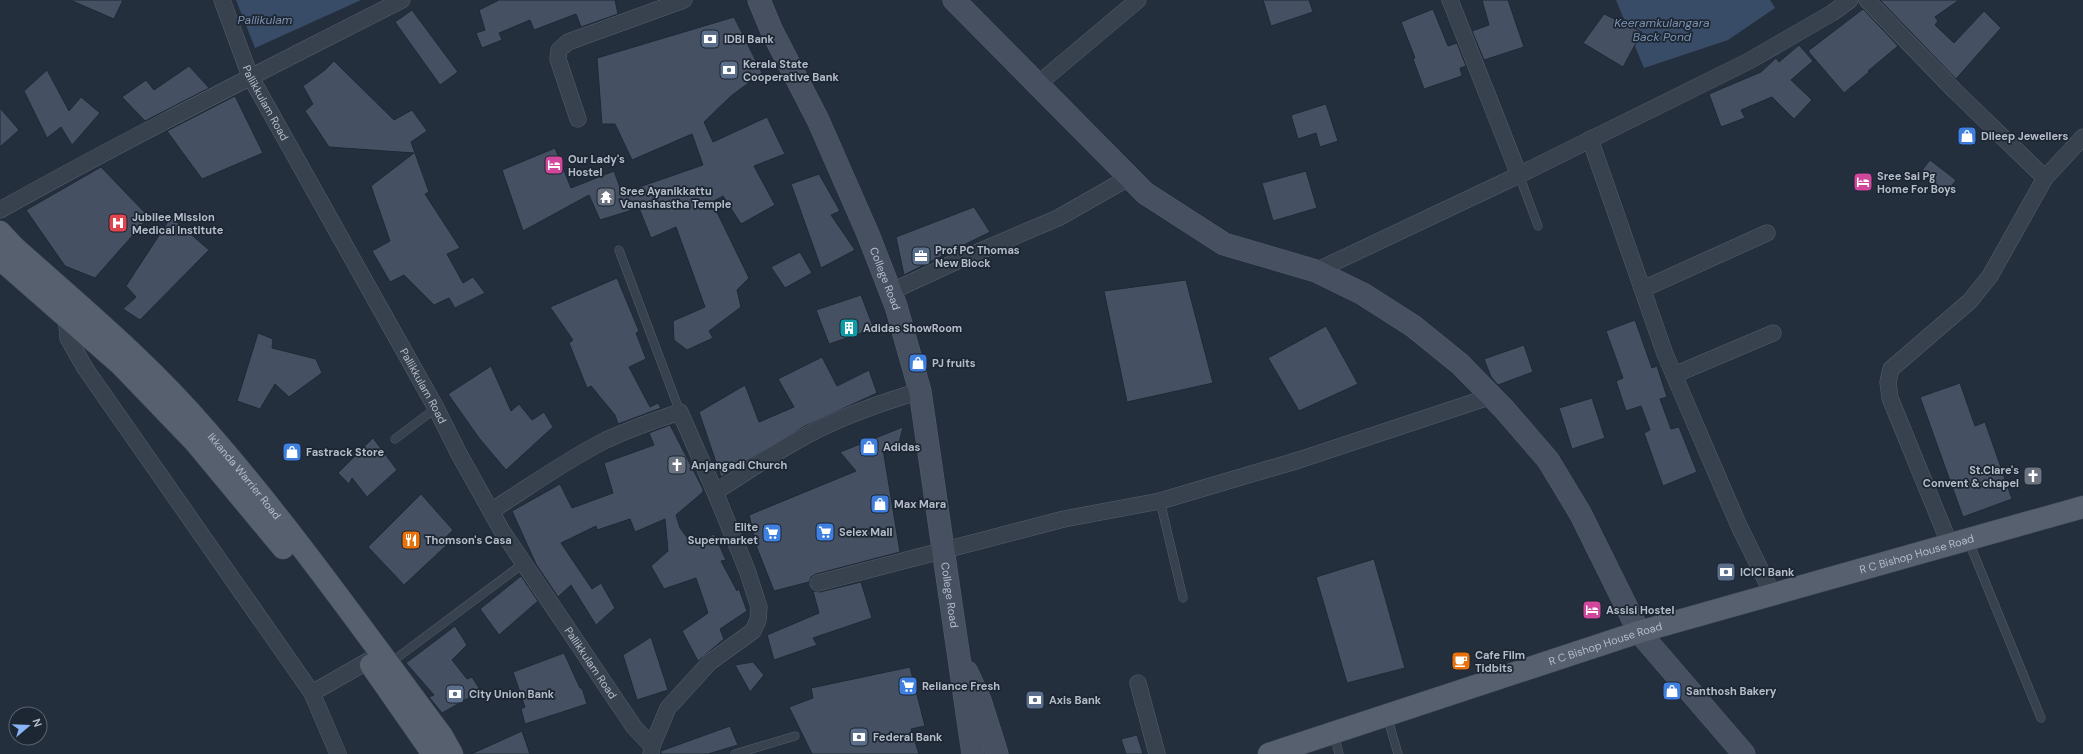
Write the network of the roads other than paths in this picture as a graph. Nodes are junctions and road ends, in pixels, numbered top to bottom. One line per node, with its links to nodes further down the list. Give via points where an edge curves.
1 (222, 0): 10 (street, Pallikkulam Road)
2 (402, 0): 10 (street)
3 (684, 0): 12 (street, via 568,42 560,50 558,59)
4 (759, 0): 26 (street, College Road, via 818,120 868,234)
5 (954, 0): 11 (street)
6 (1138, 0): 11 (street)
7 (1450, 0): 15 (street)
8 (1867, 0): 17 (street, via 1955,91)
9 (1846, 1): 14 (street, via 1832,13 1749,61)
10 (250, 76): 18 (street); 32 (street, Pallikkulam Road)
11 (1038, 84): 16 (street)
12 (578, 119)
13 (2083, 137): 17 (street)
14 (1590, 139): 15 (street); 25 (street)
15 (1519, 175): 19 (lane); 24 (street)
16 (1130, 177): 24 (street, via 1145,193 1224,244); 26 (street, via 1058,218)
17 (2045, 178): 39 (street, via 1990,276 1970,301 1891,369 1888,382 1890,398)
18 (0, 210)
19 (1538, 226)
20 (0, 232): 47 (main road, Ikkanda Warrier Road, via 132,352 206,429 288,530)
21 (1767, 233): 25 (street)
22 (619, 250): 33 (lane)
23 (0, 259): 27 (main road, Ikkanda Warrier Road)
24 (1316, 271): 31 (street, via 1362,294 1413,326 1460,364)
25 (1643, 289): 29 (street)
26 (890, 292): 30 (street, College Road)
27 (66, 315): 47 (main road, Ikkanda Warrier Road, via 120,364 195,442); 49 (street, via 68,338 85,368)
28 (1773, 333): 29 (street)
29 (1674, 375): 43 (street, via 1739,526)
30 (920, 391): 35 (street, via 875,405 822,428 782,449); 40 (street, College Road)
31 (1492, 396): 36 (street, via 1299,460); 45 (street, via 1548,460 1580,514)
32 (436, 408): 34 (lane); 38 (street, Pallikkulam Road, via 458,454)
33 (680, 412): 35 (street); 38 (street, via 606,440)
34 (395, 439)
35 (715, 492): 54 (street, via 747,570 759,607 758,620 753,630 710,662 668,708)
36 (1160, 501): 40 (street, via 1064,519); 44 (lane)
37 (2083, 507): 39 (main road, R C Bishop House Road)
38 (492, 511): 41 (street, Pallikkulam Road)
39 (1959, 543): 43 (main road, R C Bishop House Road); 51 (lane)
40 (942, 551): 42 (street); 46 (street, College Road)
41 (524, 563): 47 (lane); 54 (street, Pallikkulam Road)
42 (818, 583)
43 (1773, 595): 45 (main road, R C Bishop House Road)
44 (1183, 598)
45 (1639, 632): 50 (main road, R C Bishop House Road); 65 (street)
46 (956, 649): 59 (street, College Road); 60 (street, via 980,700)
47 (378, 663): 49 (street); 56 (main road, Ikkanda Warrier Road); 57 (main road, Ikkanda Warrier Road, via 442,736)
48 (1138, 682): 61 (street)
49 (312, 694): 55 (street)
50 (1386, 715): 52 (main road, R C Bishop House Road); 64 (lane)
51 (2041, 718)
52 (1334, 732): 62 (main road, R C Bishop House Road); 63 (lane)
53 (795, 736): 58 (lane)
54 (652, 750)
55 (338, 754)
56 (433, 754)
57 (452, 754)
58 (735, 754)
59 (973, 754)
60 (997, 754)
61 (1157, 754)
62 (1269, 754)
63 (1339, 754)
64 (1398, 754)
65 (1744, 754)

